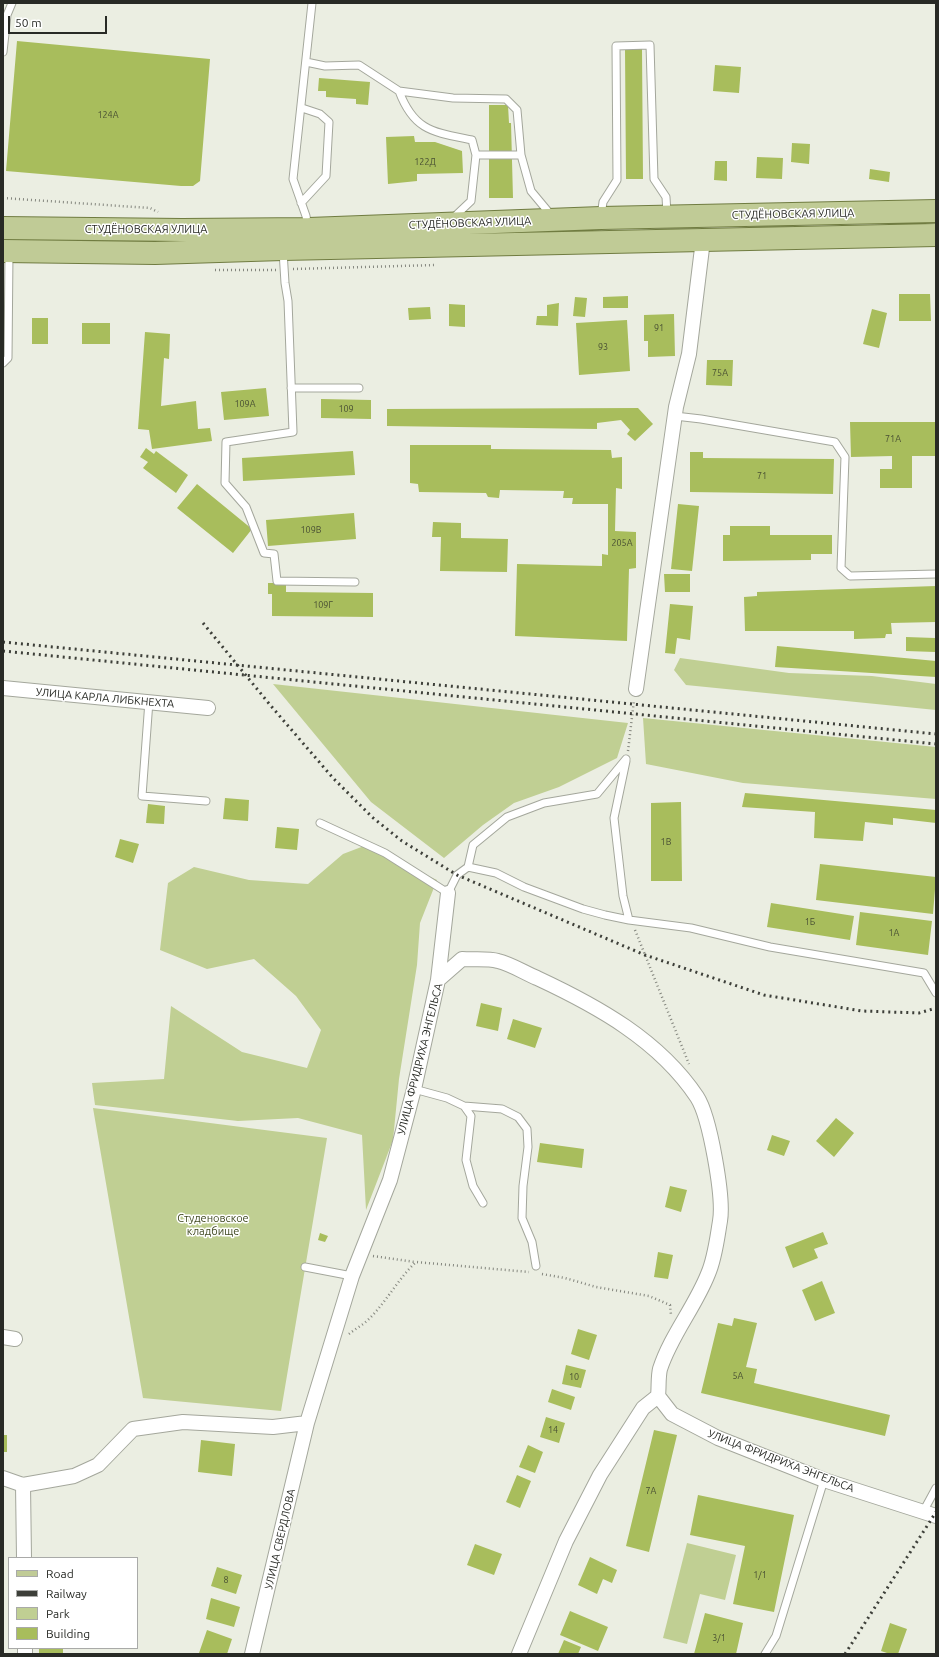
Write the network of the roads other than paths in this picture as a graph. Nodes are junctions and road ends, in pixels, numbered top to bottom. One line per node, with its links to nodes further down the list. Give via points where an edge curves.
1 (12, 3): 3 (lane, via 7,15)
2 (312, 3): 4 (lane)
3 (3, 52)
4 (306, 62): 5 (lane, via 325,66 359,64); 6 (lane)
5 (399, 91): 7 (lane, via 405,107 417,122 436,132 472,140); 8 (lane, via 453,98 506,99 517,110)
6 (302, 108): 9 (lane, via 293,179); 9 (lane, via 320,114 329,122 326,176)
7 (476, 155): 8 (lane); 14 (lane, via 471,201)
8 (521, 155): 13 (lane, via 531,191)
9 (301, 203): 16 (lane)
10 (936, 211): 11 (main road, СТУДЁНОВСКАЯ УЛИЦА)
11 (667, 216): 12 (main road, СТУДЁНОВСКАЯ УЛИЦА); 12 (lane, via 666,197 654,179 650,45 616,46 617,180 603,202)
12 (601, 218): 13 (main road, СТУДЁНОВСКАЯ УЛИЦА)
13 (555, 220): 14 (main road, СТУДЁНОВСКАЯ УЛИЦА)
14 (448, 223): 16 (main road, СТУДЁНОВСКАЯ УЛИЦА)
15 (3, 228): 16 (main road, СТУДЁНОВСКАЯ УЛИЦА)
16 (308, 229)
17 (936, 235): 18 (main road, СТУДЁНОВСКАЯ УЛИЦА)
18 (703, 240): 19 (main road, СТУДЁНОВСКАЯ УЛИЦА); 25 (street, via 689,354)
19 (283, 248): 20 (main road, СТУДЁНОВСКАЯ УЛИЦА, via 155,252); 23 (lane)
20 (6, 252): 21 (lane)
21 (6, 293): 22 (lane, via 8,358)
22 (3, 363)
23 (291, 388): 24 (lane); 27 (lane, via 293,432 226,442 225,483 246,507 264,553 274,554 277,581)
24 (359, 388)
25 (675, 416): 26 (lane, via 835,442 845,457 841,568 850,576); 29 (street)
26 (936, 574)
27 (355, 582)
28 (3, 688): 30 (street, УЛИЦА КАРЛА ЛИБКНЕХТА)
29 (636, 689)
30 (149, 701): 31 (street, УЛИЦА КАРЛА ЛИБКНЕХТА); 32 (lane, via 142,796)
31 (208, 708)
32 (206, 801)
33 (320, 823): 35 (lane, via 385,853)
34 (468, 867): 35 (lane, via 457,875); 36 (lane, via 496,873 524,887 583,909); 36 (lane, via 473,846 507,817 544,803 597,794 626,759 614,818)
35 (448, 893): 37 (street)
36 (629, 920): 38 (lane, via 691,928 770,947 924,974)
37 (438, 980): 39 (street, УЛИЦА ФРИДРИХА ЭНГЕЛЬСА); 45 (street, УЛИЦА ФРИДРИХА ЭНГЕЛЬСА, via 462,959 498,961 568,993 609,1016 647,1042 679,1072 698,1099 707,1125 720,1185 721,1219 709,1274 674,1338 660,1370)
38 (936, 993)
39 (414, 1089): 40 (lane); 44 (street, УЛИЦА ФРИДРИХА ЭНГЕЛЬСА, via 390,1180)
40 (464, 1106): 41 (lane, via 471,1116 466,1160 473,1186); 42 (lane, via 502,1109 518,1118 527,1129 528,1147 522,1218 532,1242)
41 (482, 1203)
42 (536, 1266)
43 (306, 1267): 44 (lane)
44 (352, 1276): 46 (street, УЛИЦА ФРИДРИХА ЭНГЕЛЬСА)
45 (658, 1396): 48 (street, УЛИЦА ФРИДРИХА ЭНГЕЛЬСА, via 672,1414 718,1438); 54 (street, via 643,1408 600,1475 566,1541)
46 (307, 1423): 49 (street, via 273,1427 183,1422 133,1429 98,1465 74,1476); 53 (street, УЛИЦА СВЕРДЛОВА)
47 (3, 1478): 49 (street)
48 (824, 1480): 51 (street, УЛИЦА ФРИДРИХА ЭНГЕЛЬСА); 55 (lane, via 776,1636)
49 (23, 1485): 52 (street)
50 (936, 1488): 51 (lane)
51 (930, 1514)
52 (24, 1557)
53 (252, 1654)
54 (519, 1654)
55 (765, 1654)

